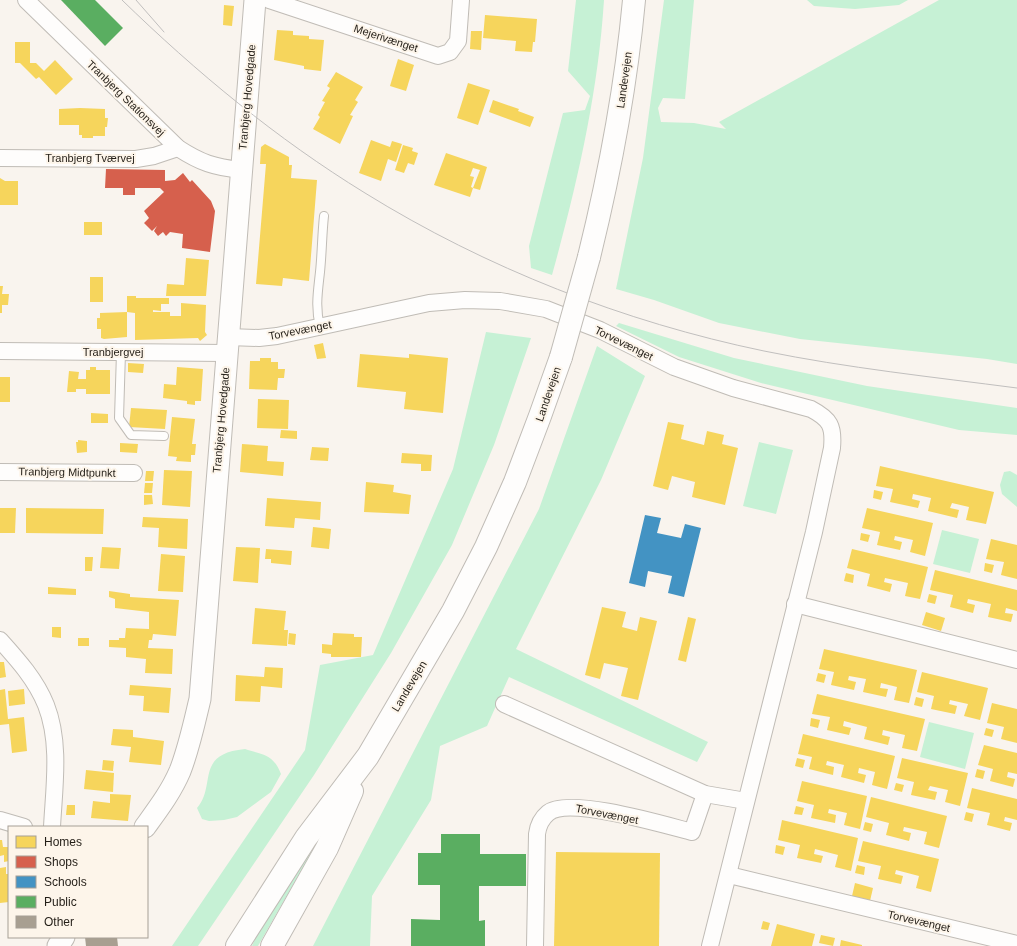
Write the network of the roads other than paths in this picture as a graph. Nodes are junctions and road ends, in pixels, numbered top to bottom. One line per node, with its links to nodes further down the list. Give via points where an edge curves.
1 (26, 0): 6 (street, Tranbjerg Stationsvej)
2 (255, 0): 8 (street, Tranbjerg Hovedgade)
3 (270, 0): 4 (street, Mejerivænget, via 438,56 450,52 458,41)
4 (461, 0)
5 (634, 0): 21 (main road, Landevejen, bridge, via 620,114 607,184 561,357 540,416 486,547 453,611)
6 (178, 148): 7 (street, Tranbjerg Tværvej, via 136,159); 8 (street, Tranbjerg Stationsvej, via 210,165)
7 (0, 158)
8 (241, 170): 11 (street, Tranbjerg Hovedgade)
9 (324, 216): 10 (lane, via 316,300)
10 (320, 327): 11 (street, Torvevænget); 17 (street, Torvevænget, via 429,302 500,300 546,309 600,330 674,367 733,388 821,414 829,422 833,434 832,448)
11 (227, 345): 13 (street, Tranbjergvej); 27 (street, Tranbjerg Hovedgade, via 200,699 190,742 179,772 165,799)
12 (0, 351): 13 (street, Tranbjergvej)
13 (121, 352): 14 (lane, via 119,418 131,435)
14 (164, 436)
15 (0, 472): 16 (street, Tranbjerg Midtpunkt)
16 (134, 473)
17 (795, 604): 19 (street); 23 (street, Torvevænget)
18 (0, 640): 26 (street, via 21,664 46,705 54,743)
19 (1017, 660)
20 (504, 704): 22 (street)
21 (368, 756): 30 (main road, Landevejen, via 306,838); 31 (main road, Landevejen, via 327,848)
22 (705, 794): 23 (street); 32 (street, Torvevænget, via 692,832 592,809 561,808 549,812 538,825 537,834)
23 (746, 801): 28 (street, Torvevænget)
24 (0, 820): 25 (street)
25 (21, 826)
26 (52, 826)
27 (146, 826)
28 (729, 875): 29 (street, Torvevænget); 33 (street, Torvevænget)
29 (1017, 944)
30 (237, 946)
31 (272, 946)
32 (535, 946)
33 (710, 946)

